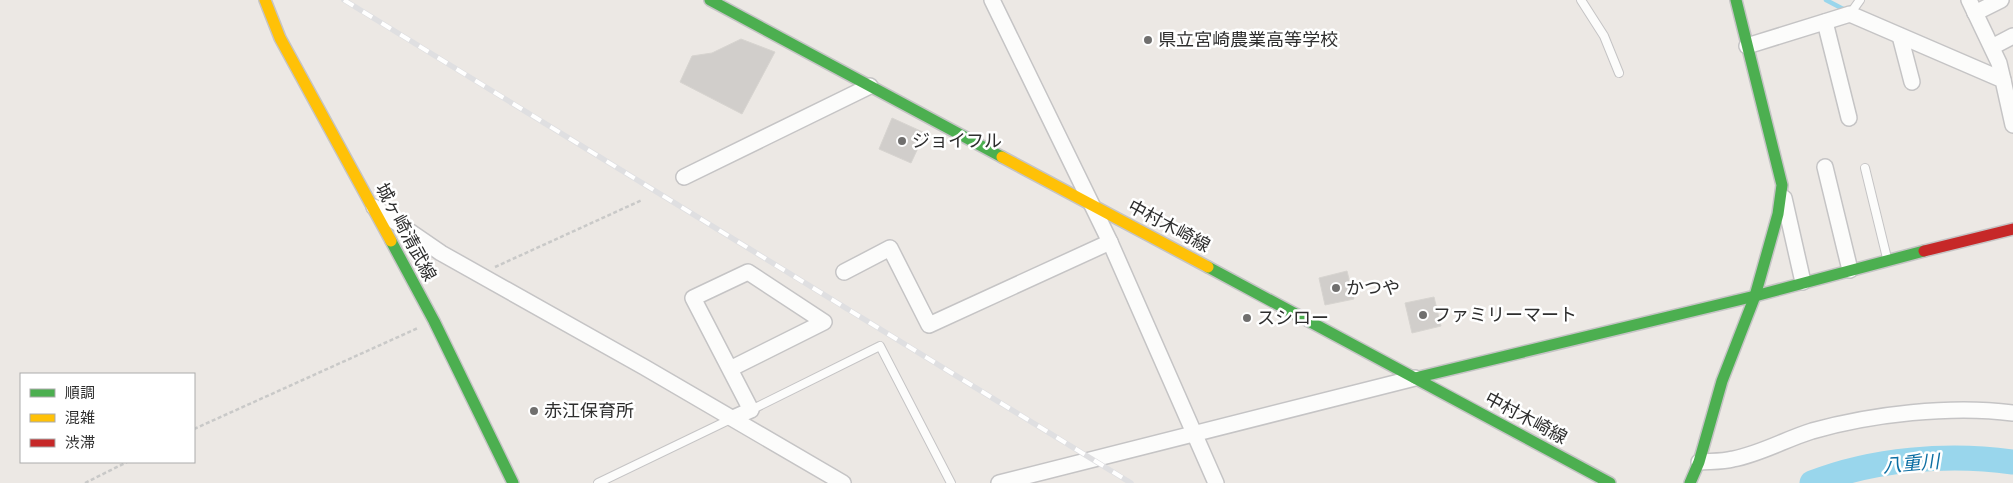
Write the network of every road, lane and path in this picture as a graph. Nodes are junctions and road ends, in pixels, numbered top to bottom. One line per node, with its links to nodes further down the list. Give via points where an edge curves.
1 (265, 0): 27 (main road, 城ヶ崎清武線, via 280,38)
2 (710, 0): 18 (main road, 中村木崎線)
3 (992, 0): 26 (street)
4 (1581, 0): 15 (lane, via 1604,36)
5 (1736, 0): 13 (main road)
6 (1860, 0): 9 (lane)
7 (2001, 0): 8 (street)
8 (1972, 6): 14 (street)
9 (1850, 14): 10 (street); 11 (street)
10 (1825, 22): 13 (street); 19 (street)
11 (1900, 36): 16 (street); 17 (street)
12 (2013, 36): 14 (street)
13 (1747, 46): 24 (main road)
14 (1992, 47): 16 (street)
15 (1619, 73)
16 (2002, 80): 20 (street)
17 (1912, 82)
18 (870, 86): 23 (street); 26 (main road, 中村木崎線)
19 (1849, 118)
20 (2013, 125)
21 (1825, 167): 31 (street)
22 (1865, 168): 30 (lane)
23 (684, 177)
24 (1782, 185): 34 (street); 35 (main road, via 1778,214)
25 (642, 200): 33 (path)
26 (1092, 205): 29 (street); 38 (main road, 中村木崎線)
27 (373, 206): 33 (street); 36 (main road, 城ヶ崎清武線)
28 (2013, 229): 30 (main road)
29 (1110, 242): 32 (street, via 929,325 890,248); 43 (street)
30 (1888, 261): 31 (main road)
31 (1850, 270): 34 (main road)
32 (844, 272)
33 (479, 275): 41 (street)
34 (1803, 282): 35 (main road)
35 (1755, 296): 38 (main road); 44 (main road, via 1722,381)
36 (434, 321): 42 (path); 47 (main road, 城ヶ崎清武線)
37 (730, 369): 37 (street, via 693,298 748,272 824,322); 39 (street)
38 (1415, 378): 43 (street); 53 (main road, 中村木崎線)
39 (752, 410): 41 (street); 50 (lane, via 880,346)
40 (2013, 413): 44 (street, via 1950,411 1875,416 1812,431 1733,459)
41 (733, 418): 48 (lane); 49 (street)
42 (195, 429)
43 (1193, 433): 51 (street); 52 (street)
44 (1699, 462): 54 (main road)
45 (125, 463): 46 (path)
46 (85, 483)
47 (513, 483)
48 (598, 483)
49 (843, 483)
50 (951, 483)
51 (999, 483)
52 (1216, 483)
53 (1610, 483)
54 (1690, 483)

